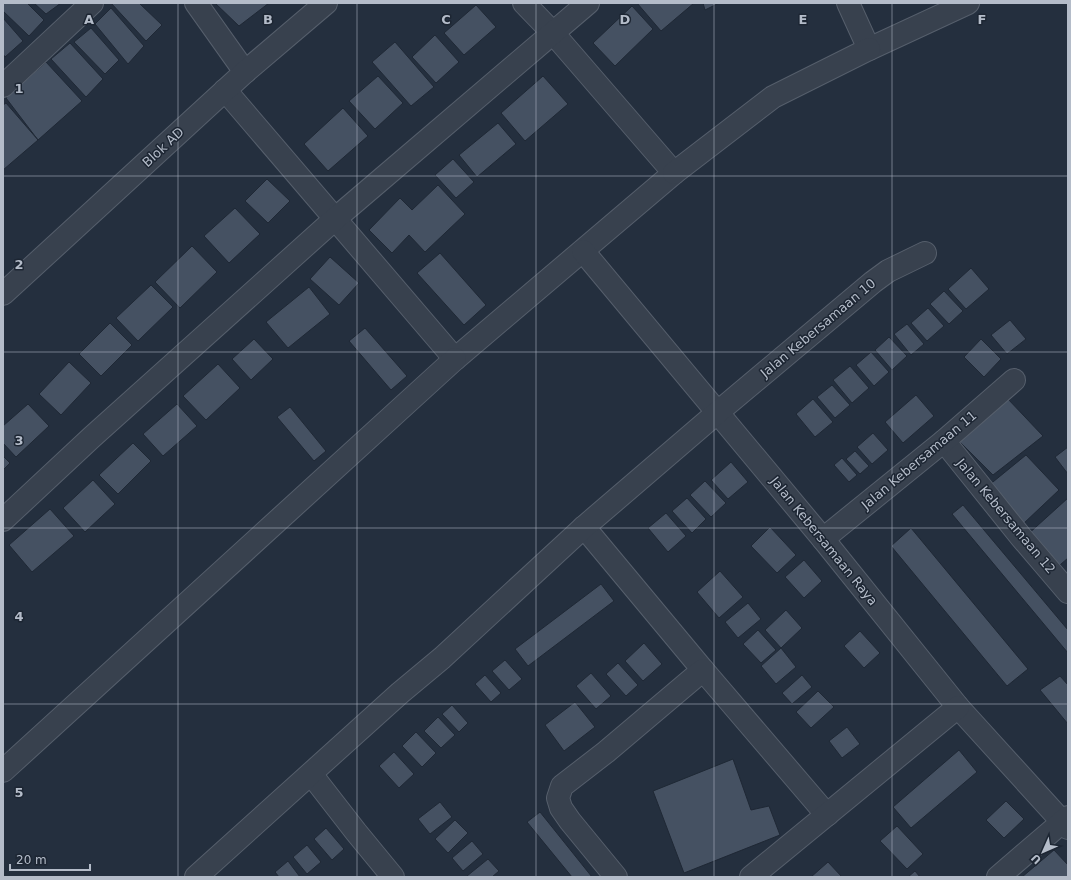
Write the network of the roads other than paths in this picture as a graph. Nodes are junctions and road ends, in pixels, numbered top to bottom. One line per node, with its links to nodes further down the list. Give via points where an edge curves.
1 (92, 3): 11 (street)
2 (196, 3): 10 (street)
3 (326, 3): 10 (street, Blok AD)
4 (524, 3): 8 (street)
5 (588, 3): 8 (street)
6 (848, 3): 9 (street)
7 (968, 3): 9 (street)
8 (553, 33): 13 (street); 14 (street)
9 (869, 49): 13 (street, via 773,97)
10 (245, 72): 12 (street, Blok AD)
11 (3, 86)
12 (225, 90): 14 (street); 17 (street, Blok AD)
13 (674, 173): 15 (street)
14 (336, 218): 18 (street); 22 (street)
15 (583, 251): 18 (street); 20 (street, Jalan Kebersamaan Raya)
16 (925, 253): 20 (street, Jalan Kebersamaan 10, via 872,282)
17 (3, 294)
18 (455, 359): 28 (street)
19 (1014, 380): 21 (street, Jalan Kebersamaan 11)
20 (718, 412): 23 (street, Jalan Kebersamaan 10); 24 (street, Jalan Kebersamaan Raya)
21 (944, 441): 24 (street, Jalan Kebersamaan 11); 25 (street, Jalan Kebersamaan 12)
22 (3, 520)
23 (584, 527): 26 (street); 29 (street, Jalan Kebersamaan 10)
24 (823, 539): 27 (street, Jalan Kebersamaan Raya)
25 (1068, 592)
26 (703, 670): 30 (street); 34 (street, via 562,786 558,798 561,808)
27 (958, 707): 30 (street); 31 (street, Jalan Kebersamaan Raya)
28 (6, 764)
29 (311, 774): 32 (street, Jalan Kebersamaan 10); 33 (street)
30 (827, 815): 35 (street)
31 (1066, 822): 36 (street)
32 (196, 877)
33 (394, 877)
34 (616, 877)
35 (751, 877)
36 (998, 877)

